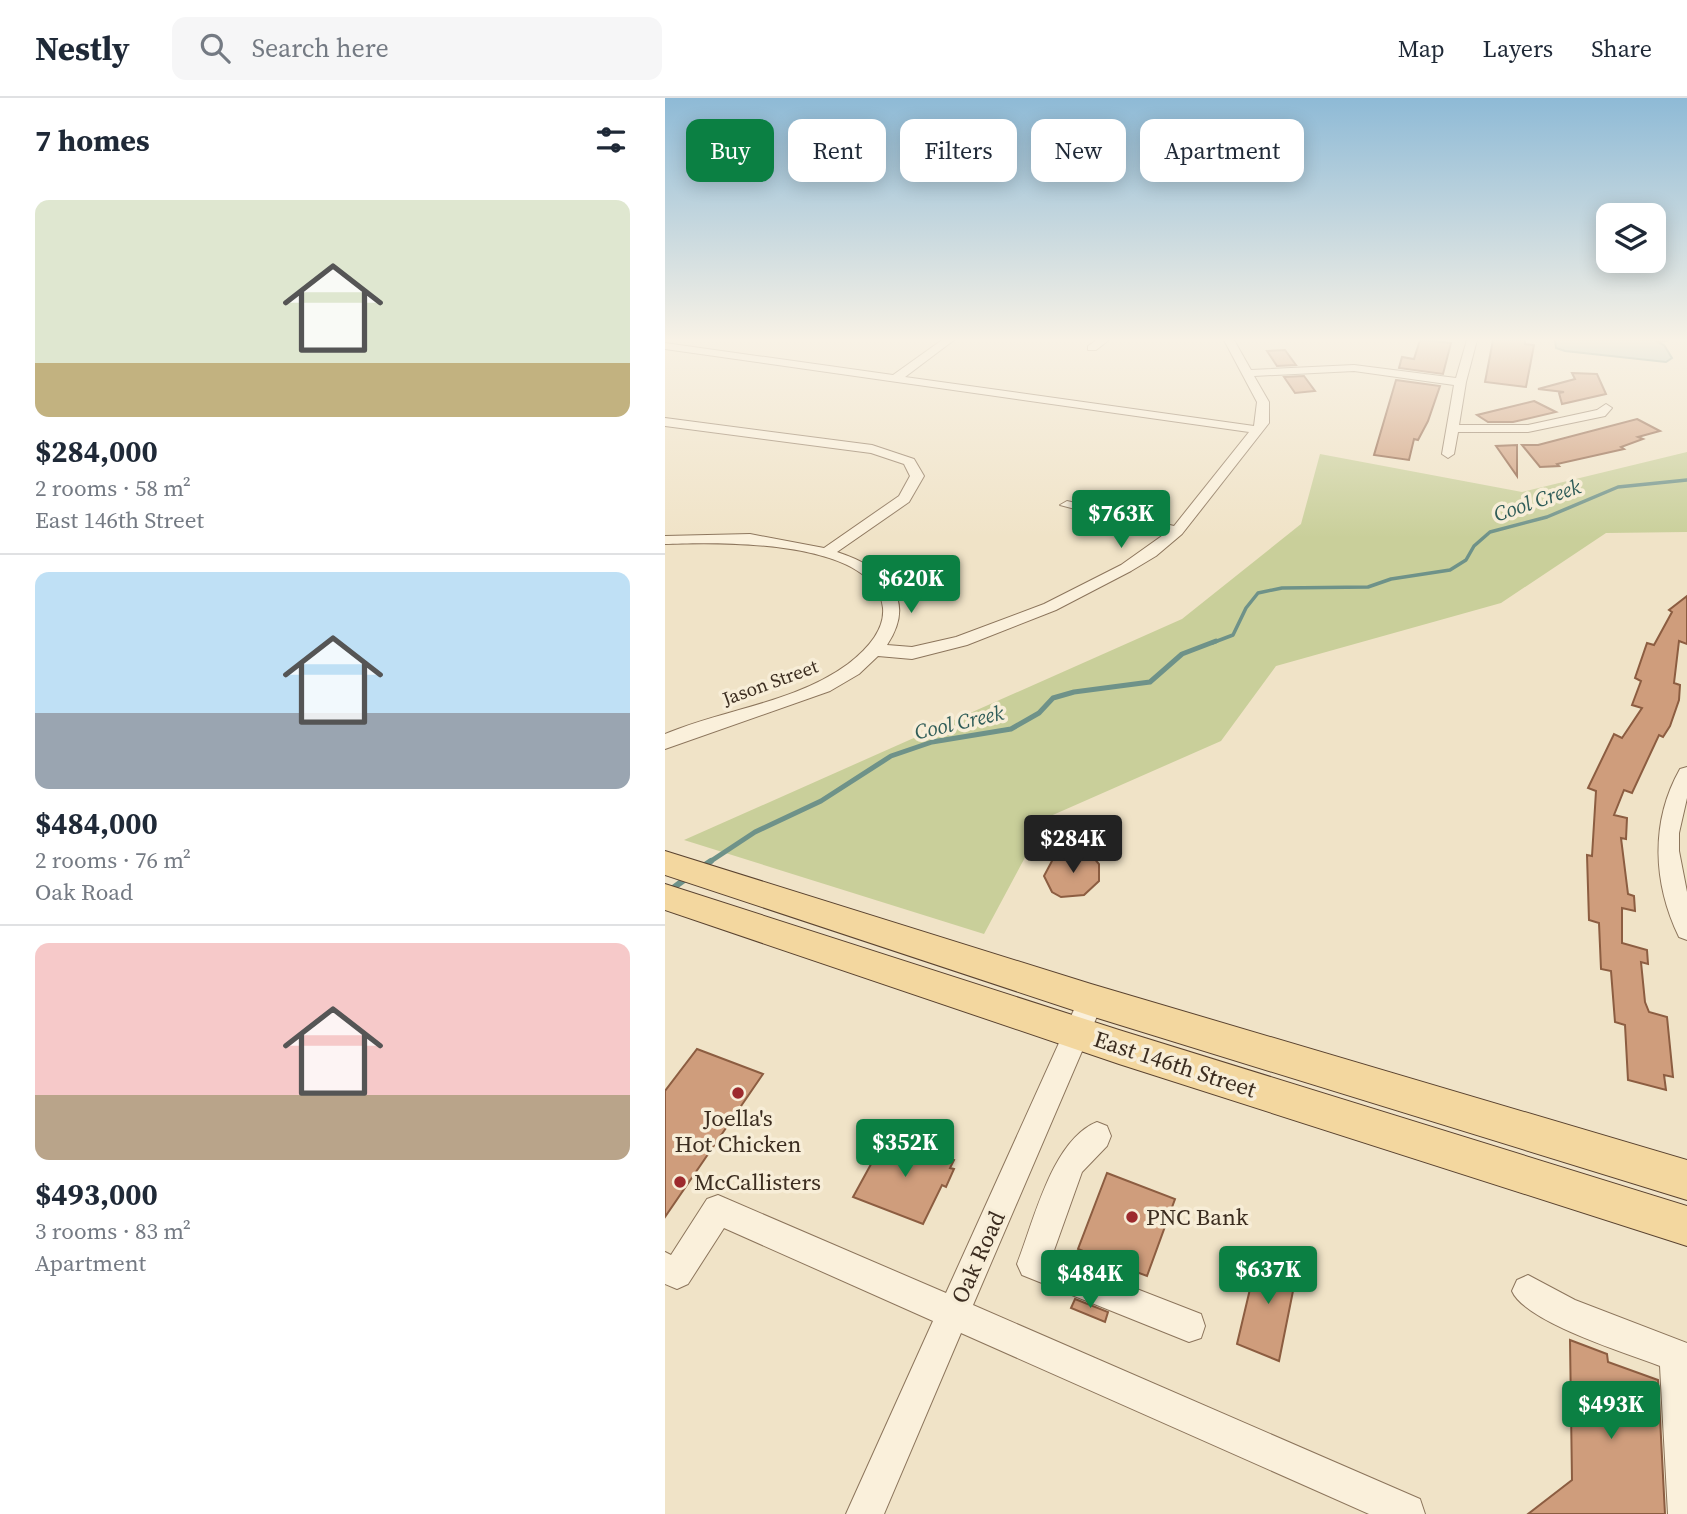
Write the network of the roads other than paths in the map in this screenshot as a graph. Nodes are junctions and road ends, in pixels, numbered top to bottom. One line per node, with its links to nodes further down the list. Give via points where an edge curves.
1 (1088, 406): 7 (street)
2 (1264, 406): 7 (street)
3 (1456, 406): 6 (street)
4 (1606, 408): 6 (street, via 1525,431)
5 (665, 422): 12 (street, via 872,449 909,462 917,476 904,499)
6 (1453, 428): 8 (street)
7 (1259, 430): 10 (street)
8 (1448, 454)
9 (1067, 505): 10 (street)
10 (1177, 531): 13 (street, via 1151,553 1050,607 935,649)
11 (665, 540): 12 (street, Jason Street, via 751,538)
12 (825, 554): 13 (street, Jason Street, via 864,568 887,589 893,610)
13 (874, 650): 14 (street, Jason Street, via 845,674 813,691)
14 (665, 742)
15 (1687, 774): 18 (street, via 1672,803 1666,835)
16 (666, 863): 19 (main road, East 146th Street)
17 (665, 897): 20 (main road, East 146th Street)
18 (1687, 930)
19 (1091, 1000): 20 (street, Oak Road); 22 (main road, East 146th Street)
20 (1077, 1032): 23 (main road, East 146th Street); 26 (street, Oak Road)
21 (1097, 1136): 27 (street, via 1071,1163 1033,1264)
22 (1687, 1180)
23 (1687, 1226)
24 (665, 1268): 26 (street, via 677,1273 717,1210)
25 (1528, 1291): 30 (street, via 1566,1313 1676,1355)
26 (954, 1312): 28 (street); 29 (street, Oak Road)
27 (1189, 1326)
28 (1406, 1512)
29 (865, 1514)
30 (1687, 1514)

